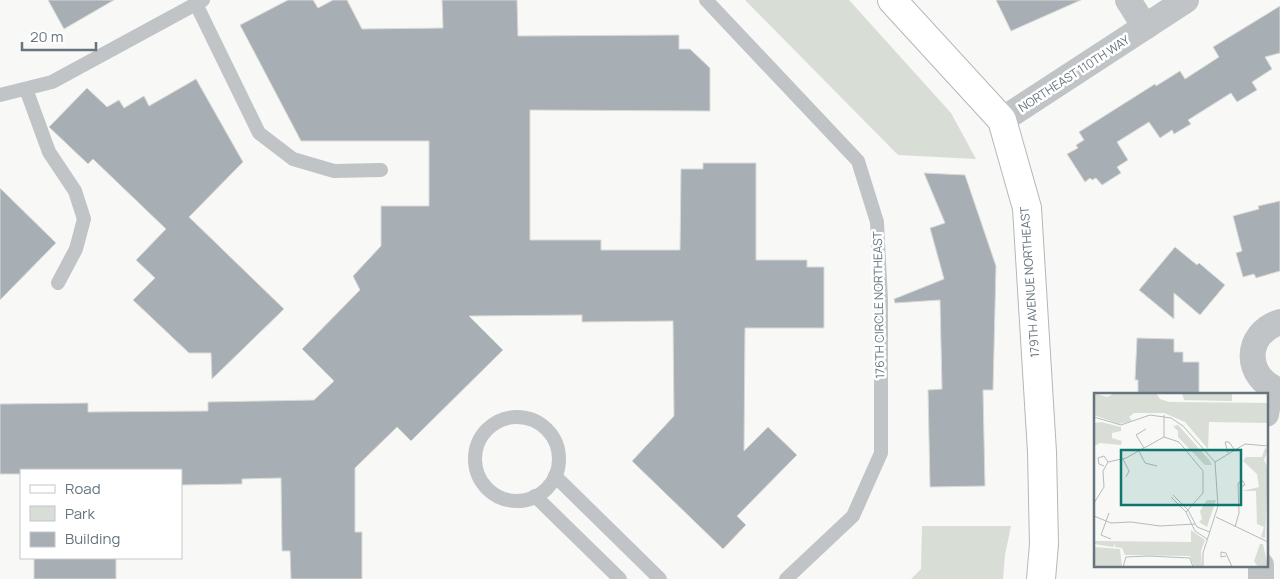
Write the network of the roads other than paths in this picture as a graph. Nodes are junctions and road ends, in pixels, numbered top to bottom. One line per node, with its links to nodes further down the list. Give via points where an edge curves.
1 (706, 0): 20 (lane, 176TH CIRCLE NORTHEAST, via 858,161 877,222 881,300 881,453 853,516)
2 (892, 0): 9 (street, 179TH AVENUE NORTHEAST)
3 (1128, 0): 6 (street)
4 (1186, 0): 6 (street, NORTHEAST 110TH WAY)
5 (200, 2): 7 (lane, via 52,82); 10 (lane, via 259,133 293,159 334,171)
6 (1145, 27): 9 (street, NORTHEAST 110TH WAY)
7 (26, 89): 8 (lane); 11 (lane, via 50,152 75,191 84,219 76,249)
8 (0, 95)
9 (1002, 120): 21 (street, 179TH AVENUE NORTHEAST, via 1026,208 1042,452 1044,544)
10 (381, 170)
11 (58, 283)
12 (1280, 322): 13 (street, via 1263,331 1256,340 1252,362 1262,381)
13 (1276, 390): 14 (street)
14 (1268, 409)
15 (555, 476): 16 (lane); 16 (lane, via 559,456 551,434 543,425 520,417 497,421 488,429 476,449 477,473 483,484 502,498 525,500); 19 (lane)
16 (535, 496): 18 (lane)
17 (1261, 566): 22 (street)
18 (620, 579)
19 (660, 579)
20 (786, 579)
21 (1041, 579)
22 (1261, 579)

